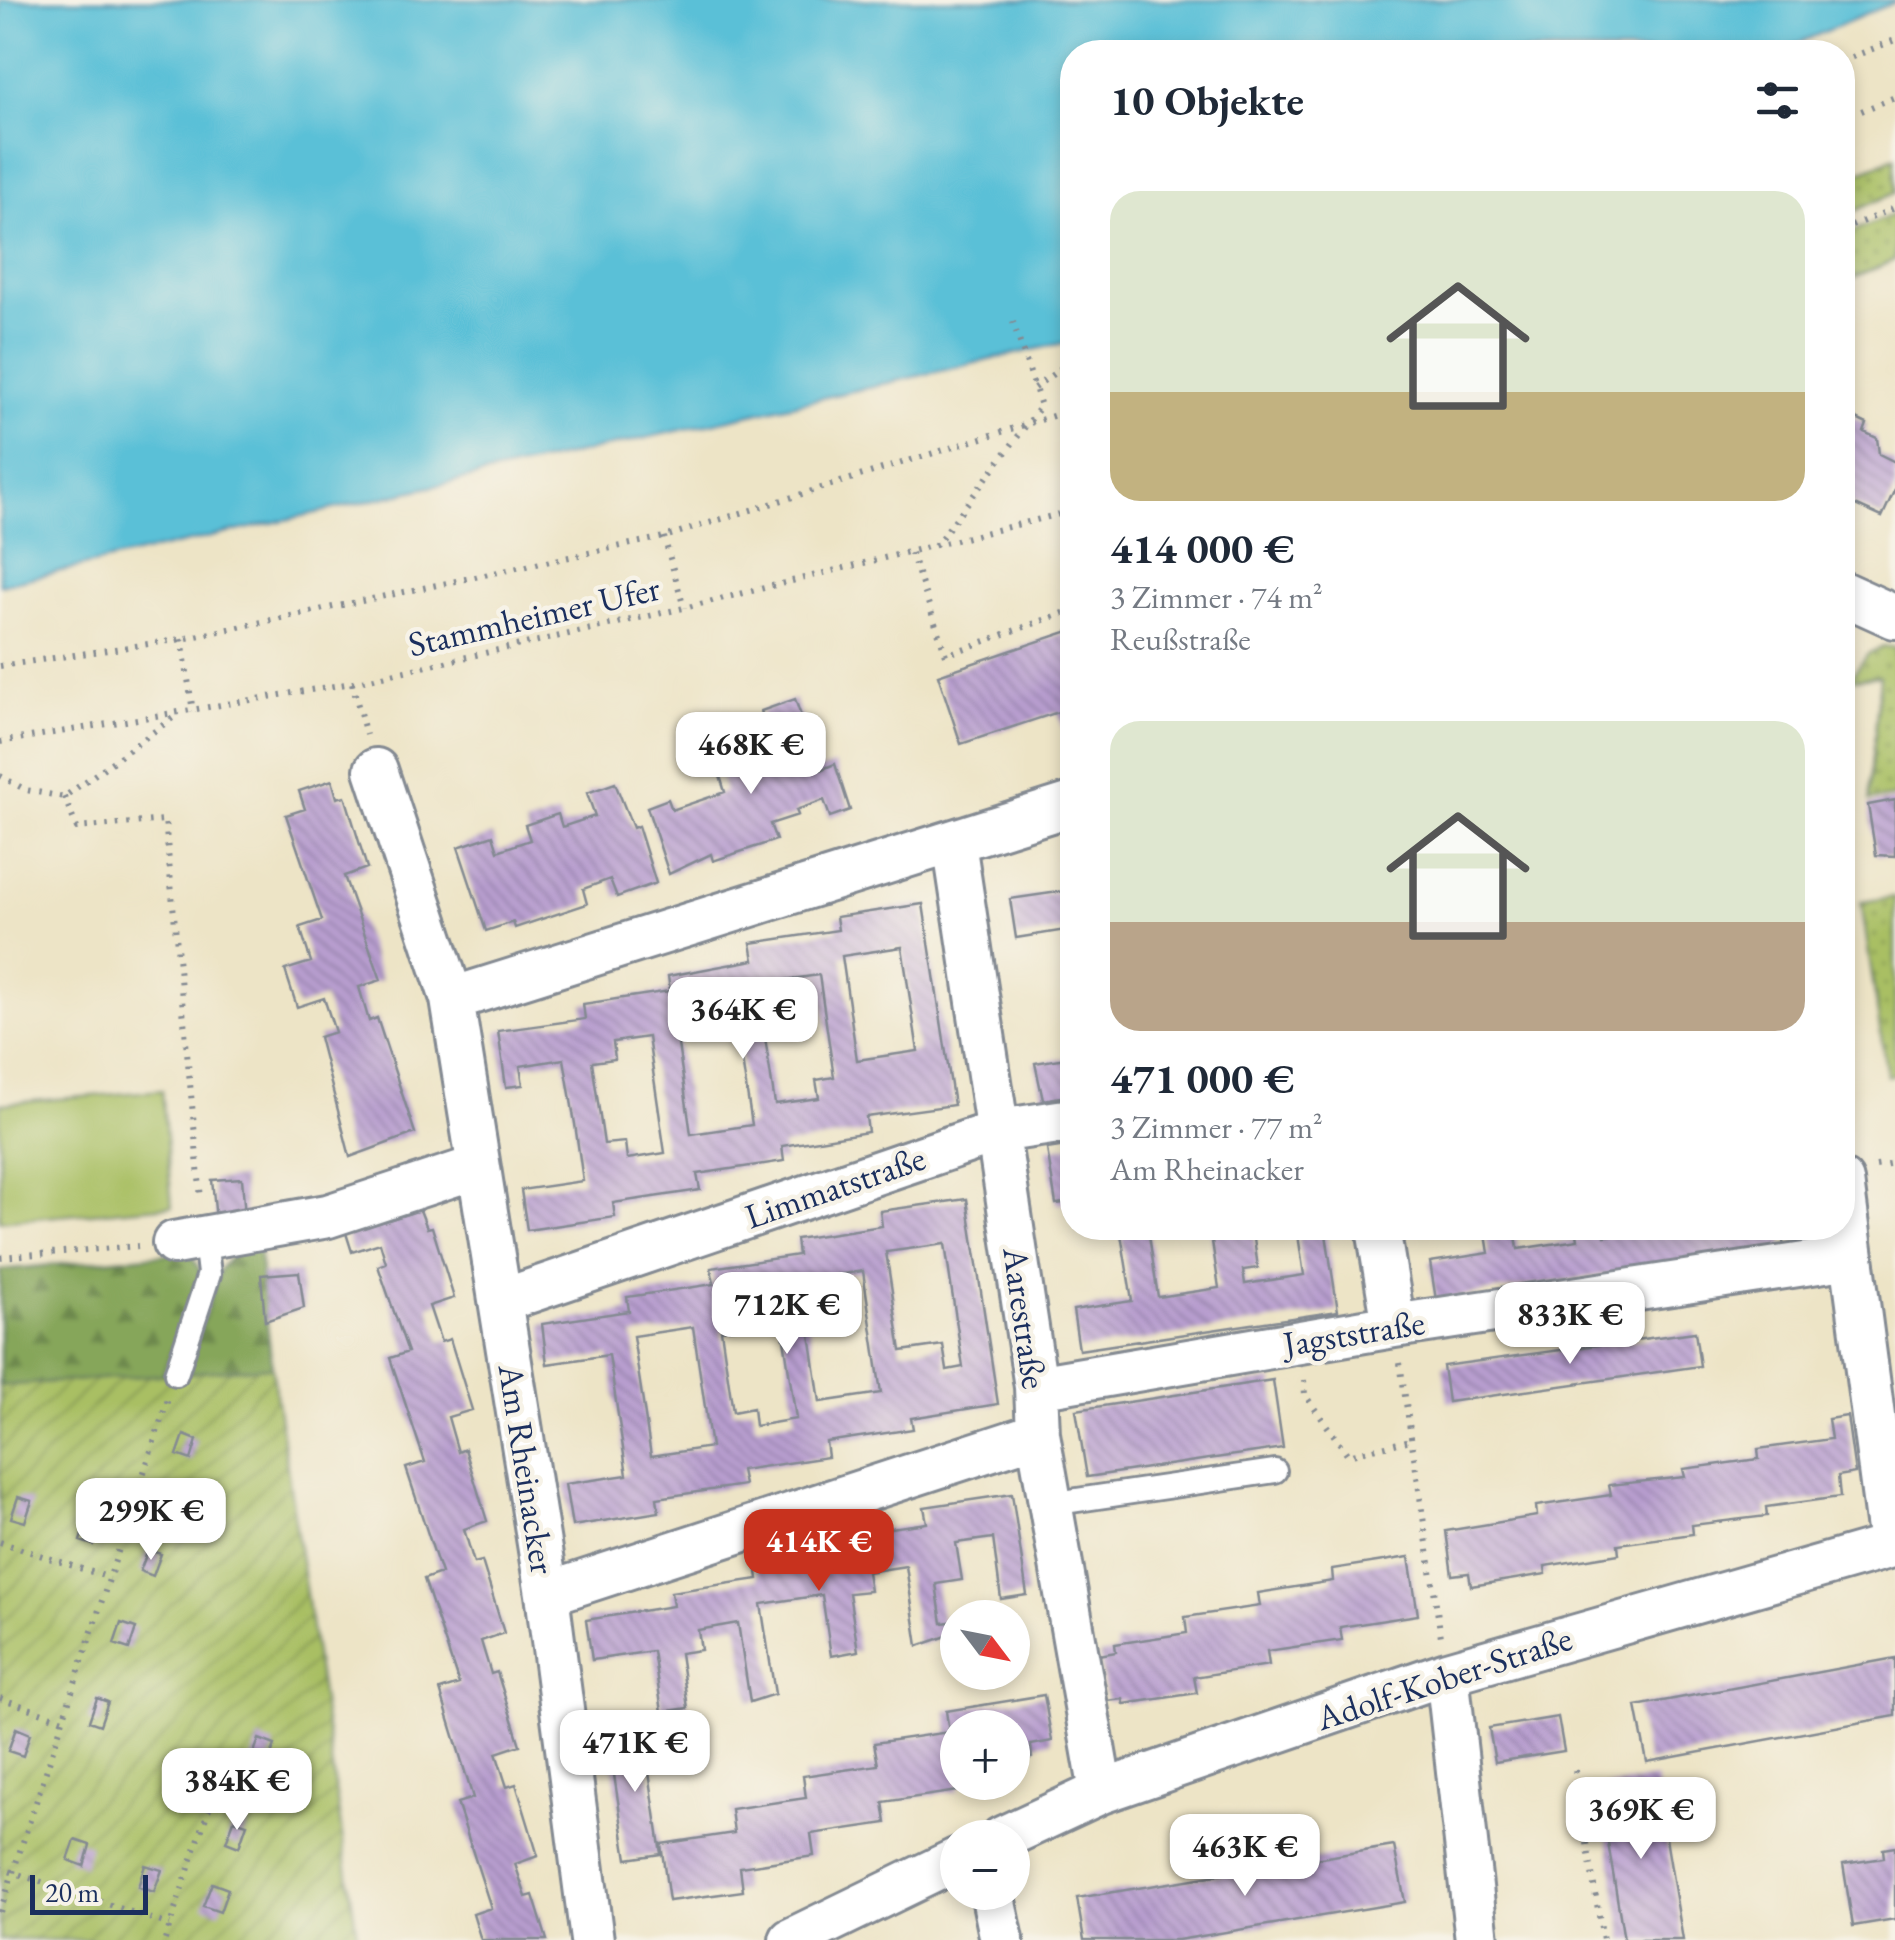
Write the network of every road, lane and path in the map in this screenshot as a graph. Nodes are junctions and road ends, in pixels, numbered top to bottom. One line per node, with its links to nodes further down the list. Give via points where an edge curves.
1 (1895, 40): 2 (path)
2 (1855, 57)
3 (1895, 96): 4 (path)
4 (1855, 113)
5 (1895, 208): 6 (path)
6 (1855, 225)
7 (1014, 322): 9 (path)
8 (1060, 369): 9 (path)
9 (1034, 388): 11 (path, via 1041,406)
10 (1060, 414): 11 (path)
11 (1028, 424): 13 (path); 14 (path)
12 (1060, 514): 14 (path, Stammheimer Ufer)
13 (664, 537): 17 (path); 20 (path)
14 (934, 547): 15 (path, Stammheimer Ufer)
15 (911, 553): 17 (path, Stammheimer Ufer); 18 (path, via 946,655)
16 (1855, 599): 19 (street)
17 (684, 608): 22 (path, Stammheimer Ufer)
18 (1060, 614)
19 (1895, 617)
20 (182, 638): 21 (path); 24 (path)
21 (0, 666)
22 (352, 683): 23 (path); 24 (path, Stammheimer Ufer)
23 (359, 708)
24 (193, 712): 25 (path, Stammheimer Ufer)
25 (176, 715): 26 (path, Stammheimer Ufer); 29 (path)
26 (0, 742)
27 (376, 770): 32 (street, Am Rheinacker)
28 (0, 776): 29 (path, via 26,790)
29 (64, 796): 38 (path, via 77,828 165,820)
30 (1060, 808): 31 (street)
31 (954, 842): 32 (street); 34 (street, Aarestraße)
32 (452, 998): 35 (street, Am Rheinacker)
33 (1060, 1122): 34 (street, Limmatstraße)
34 (999, 1131): 41 (street, Limmatstraße); 45 (street, Aarestraße)
35 (477, 1167): 38 (street, via 328,1216); 41 (street, Am Rheinacker)
36 (1380, 1240): 42 (street)
37 (1848, 1240): 40 (street)
38 (190, 1241): 39 (path); 44 (lane, via 209,1274)
39 (0, 1257)
40 (1850, 1257): 42 (street, Jagststraße); 51 (street)
41 (500, 1301): 53 (street, Am Rheinacker)
42 (1394, 1326): 43 (street, Jagststraße); 47 (path)
43 (1298, 1342): 45 (street, Jagststraße); 47 (path, via 1306,1395 1348,1456)
44 (176, 1374): 52 (path)
45 (1036, 1388): 46 (street, Aarestraße)
46 (1038, 1434): 49 (street, Aarestraße); 53 (street)
47 (1411, 1440): 54 (path)
48 (1275, 1471): 49 (lane)
49 (1050, 1504): 59 (street, Aarestraße)
50 (0, 1542): 52 (path)
51 (1892, 1545): 54 (street, Adolf-Kober-Straße)
52 (110, 1578): 56 (path)
53 (547, 1594): 68 (street, Am Rheinacker)
54 (1447, 1673): 59 (street, Adolf-Kober-Straße); 71 (street)
55 (0, 1698): 56 (path)
56 (63, 1720): 63 (path)
57 (1575, 1770): 72 (path)
58 (219, 1778): 66 (path)
59 (1102, 1792): 60 (street, Adolf-Kober-Straße)
60 (1030, 1825)
61 (940, 1867): 69 (street)
62 (0, 1868): 63 (path)
63 (13, 1872): 65 (path); 66 (path)
64 (996, 1910): 70 (street)
65 (0, 1912)
66 (170, 1925): 67 (path)
67 (165, 1940)
68 (592, 1940)
69 (792, 1940)
70 (1002, 1940)
71 (1477, 1940)
72 (1603, 1940)

